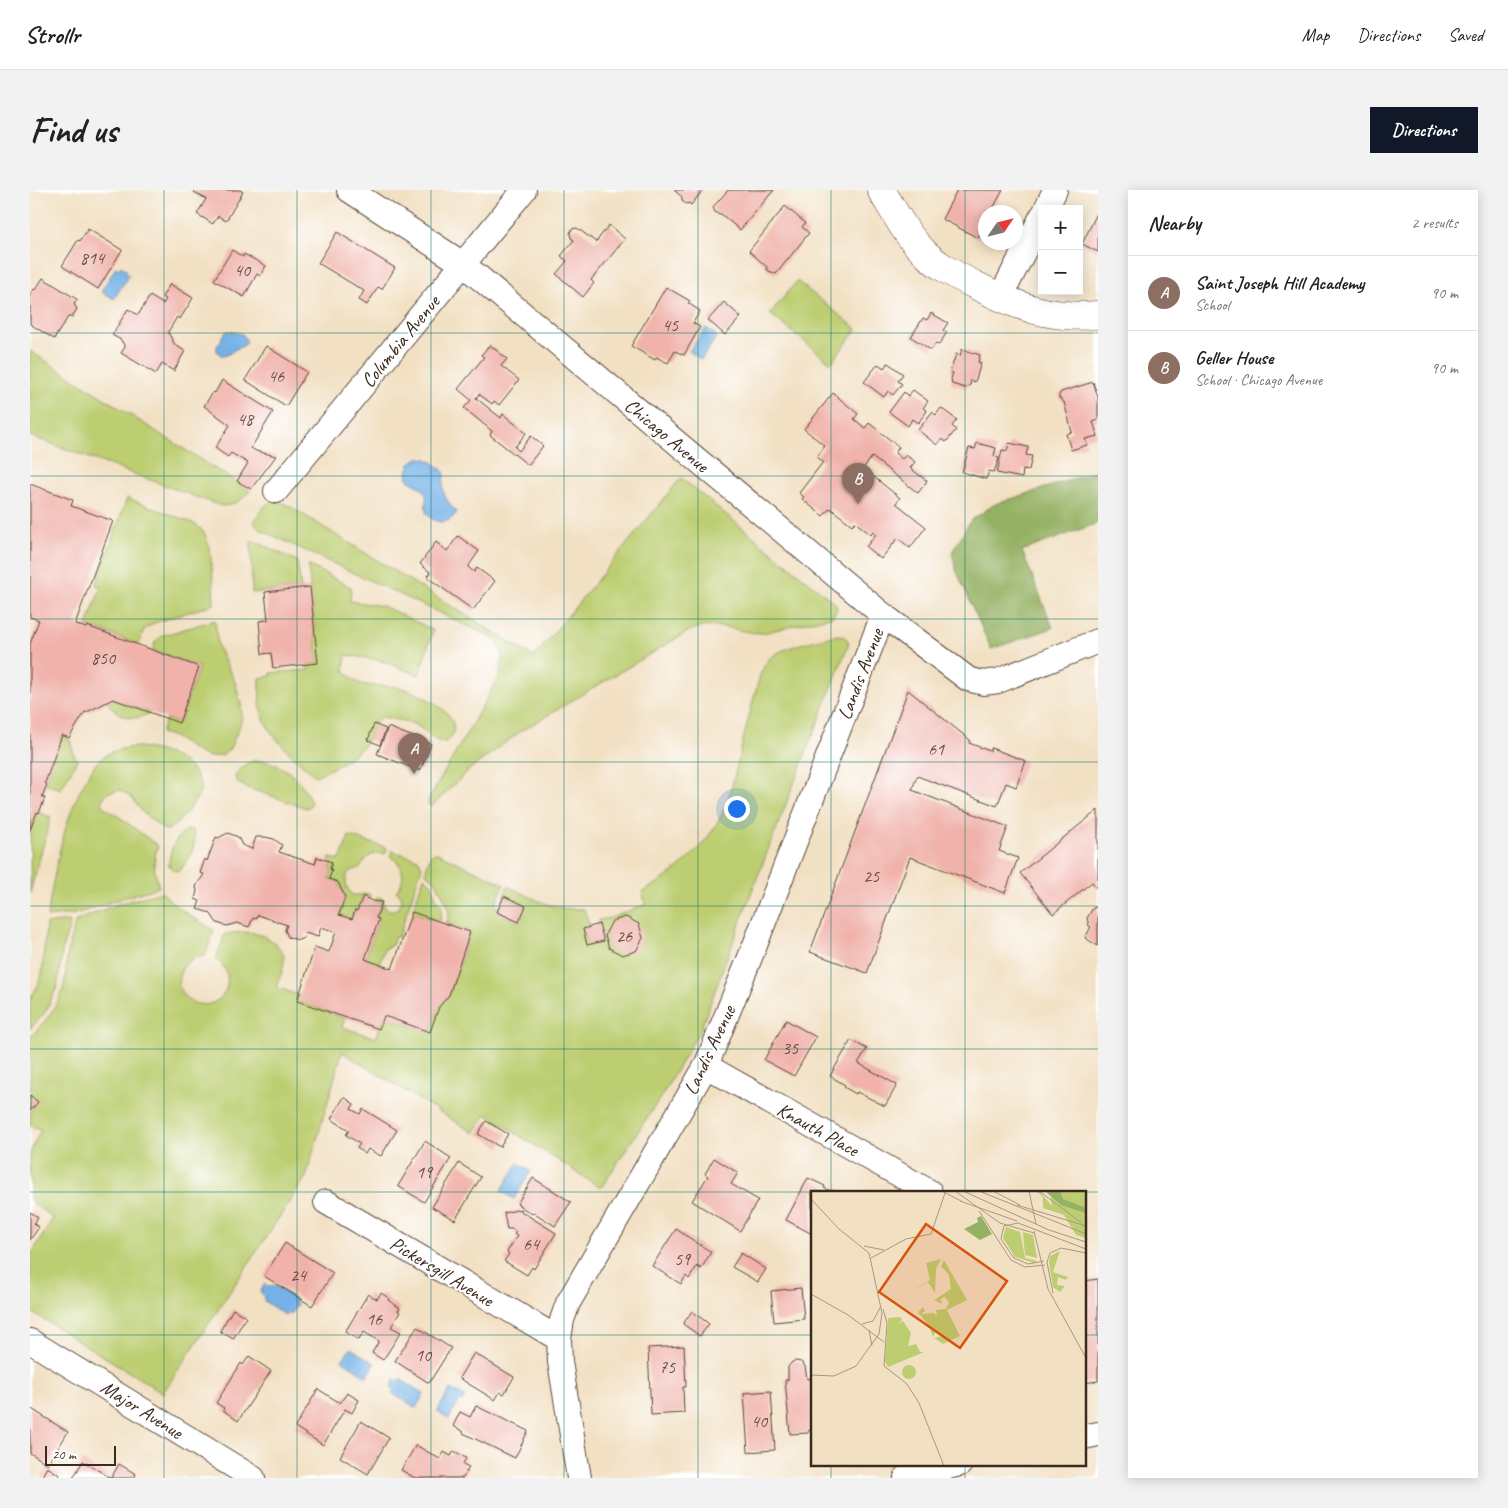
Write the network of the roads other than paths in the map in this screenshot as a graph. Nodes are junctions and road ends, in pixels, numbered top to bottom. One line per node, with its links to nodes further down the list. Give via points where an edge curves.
1 (349, 190): 7 (street, Chicago Avenue)
2 (524, 190): 7 (street, Columbia Avenue)
3 (881, 190): 8 (street, via 904,229 923,251 947,270)
4 (1055, 190): 5 (street)
5 (1048, 205)
6 (1038, 224): 8 (street)
7 (463, 264): 10 (street, Columbia Avenue); 11 (street, Chicago Avenue)
8 (1000, 298): 9 (street, via 1050,314)
9 (1098, 315)
10 (276, 491)
11 (883, 615): 12 (street, Chicago Avenue, via 968,679 983,683 998,681); 13 (street, Landis Avenue)
12 (1098, 641)
13 (706, 1066): 14 (street, Knauth Place); 16 (street, Landis Avenue, via 568,1303)
14 (928, 1191)
15 (326, 1202): 16 (street, Pickersgill Avenue)
16 (558, 1339): 20 (street, Landis Avenue)
17 (30, 1341): 19 (street, Major Avenue)
18 (952, 1466): 21 (street)
19 (253, 1478)
20 (579, 1478)
21 (906, 1478)

